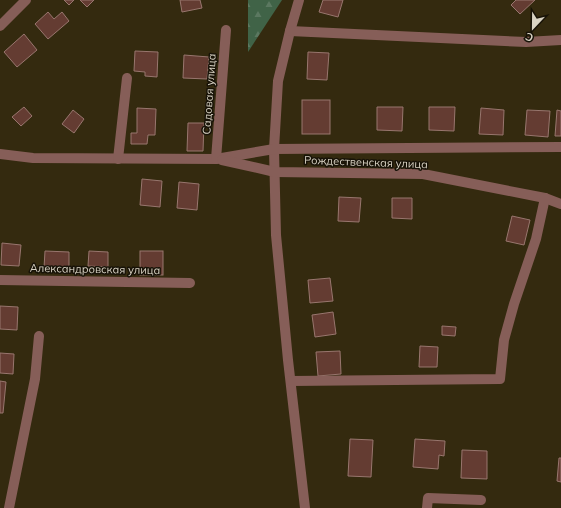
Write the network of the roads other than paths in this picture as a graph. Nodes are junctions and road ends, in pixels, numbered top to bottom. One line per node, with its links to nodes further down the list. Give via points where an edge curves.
1 (26, 0): 3 (street)
2 (299, 0): 5 (street)
3 (0, 26)
4 (226, 30): 12 (street, Садовая улица)
5 (290, 31): 6 (street, via 526,42); 9 (street, via 278,81)
6 (561, 40)
7 (127, 78): 11 (street)
8 (561, 147): 9 (street, Рождественская улица)
9 (274, 149): 12 (street, Рождественская улица); 13 (street)
10 (0, 154): 11 (street, Рождественская улица, via 33,158)
11 (118, 159): 12 (street, Рождественская улица)
12 (216, 159): 13 (street, Рождественская улица)
13 (275, 172): 14 (street, Рождественская улица, via 423,174); 19 (street, via 276,235)
14 (545, 198): 15 (street, Рождественская улица); 19 (street, via 536,239 504,340 500,379)
15 (561, 204)
16 (0, 280): 17 (street, Александровская улица)
17 (190, 283)
18 (39, 336): 21 (street, via 35,379)
19 (291, 381): 22 (street)
20 (481, 500): 23 (street, via 428,498)
21 (9, 508)
22 (305, 508)
23 (427, 508)

